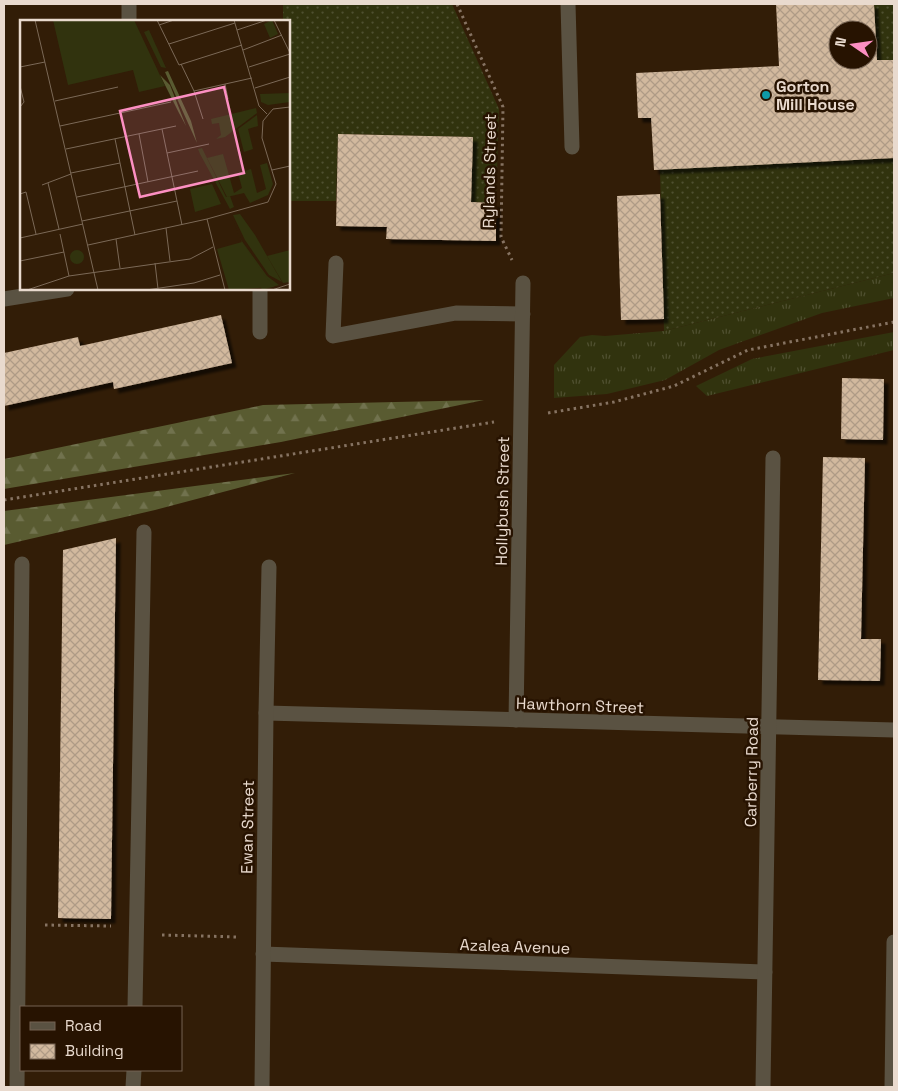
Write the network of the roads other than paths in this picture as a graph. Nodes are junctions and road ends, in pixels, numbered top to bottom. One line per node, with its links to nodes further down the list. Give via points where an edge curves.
1 (129, 4): 3 (street)
2 (568, 4): 4 (street)
3 (129, 20)
4 (572, 147)
5 (336, 263): 10 (street, via 333,336 456,314)
6 (523, 283): 10 (street, Hollybush Street)
7 (61, 290): 9 (street)
8 (260, 290): 11 (street)
9 (4, 299)
10 (523, 314): 17 (street, Hollybush Street)
11 (260, 332)
12 (773, 458): 18 (street, Carberry Road)
13 (144, 532): 23 (street)
14 (22, 564): 25 (street)
15 (268, 567): 16 (street, Ewan Street)
16 (266, 714): 17 (street, Hawthorn Street); 21 (street, Ewan Street)
17 (516, 720): 18 (street, Hawthorn Street)
18 (769, 727): 19 (street, Hawthorn Street); 22 (street, Carberry Road)
19 (894, 730)
20 (894, 942): 29 (street)
21 (263, 954): 22 (street, Azalea Avenue); 27 (street, Ewan Street)
22 (765, 972): 28 (street, Carberry Road)
23 (135, 1006)
24 (134, 1071): 26 (street)
25 (17, 1087)
26 (133, 1087)
27 (262, 1087)
28 (764, 1087)
29 (892, 1087)

